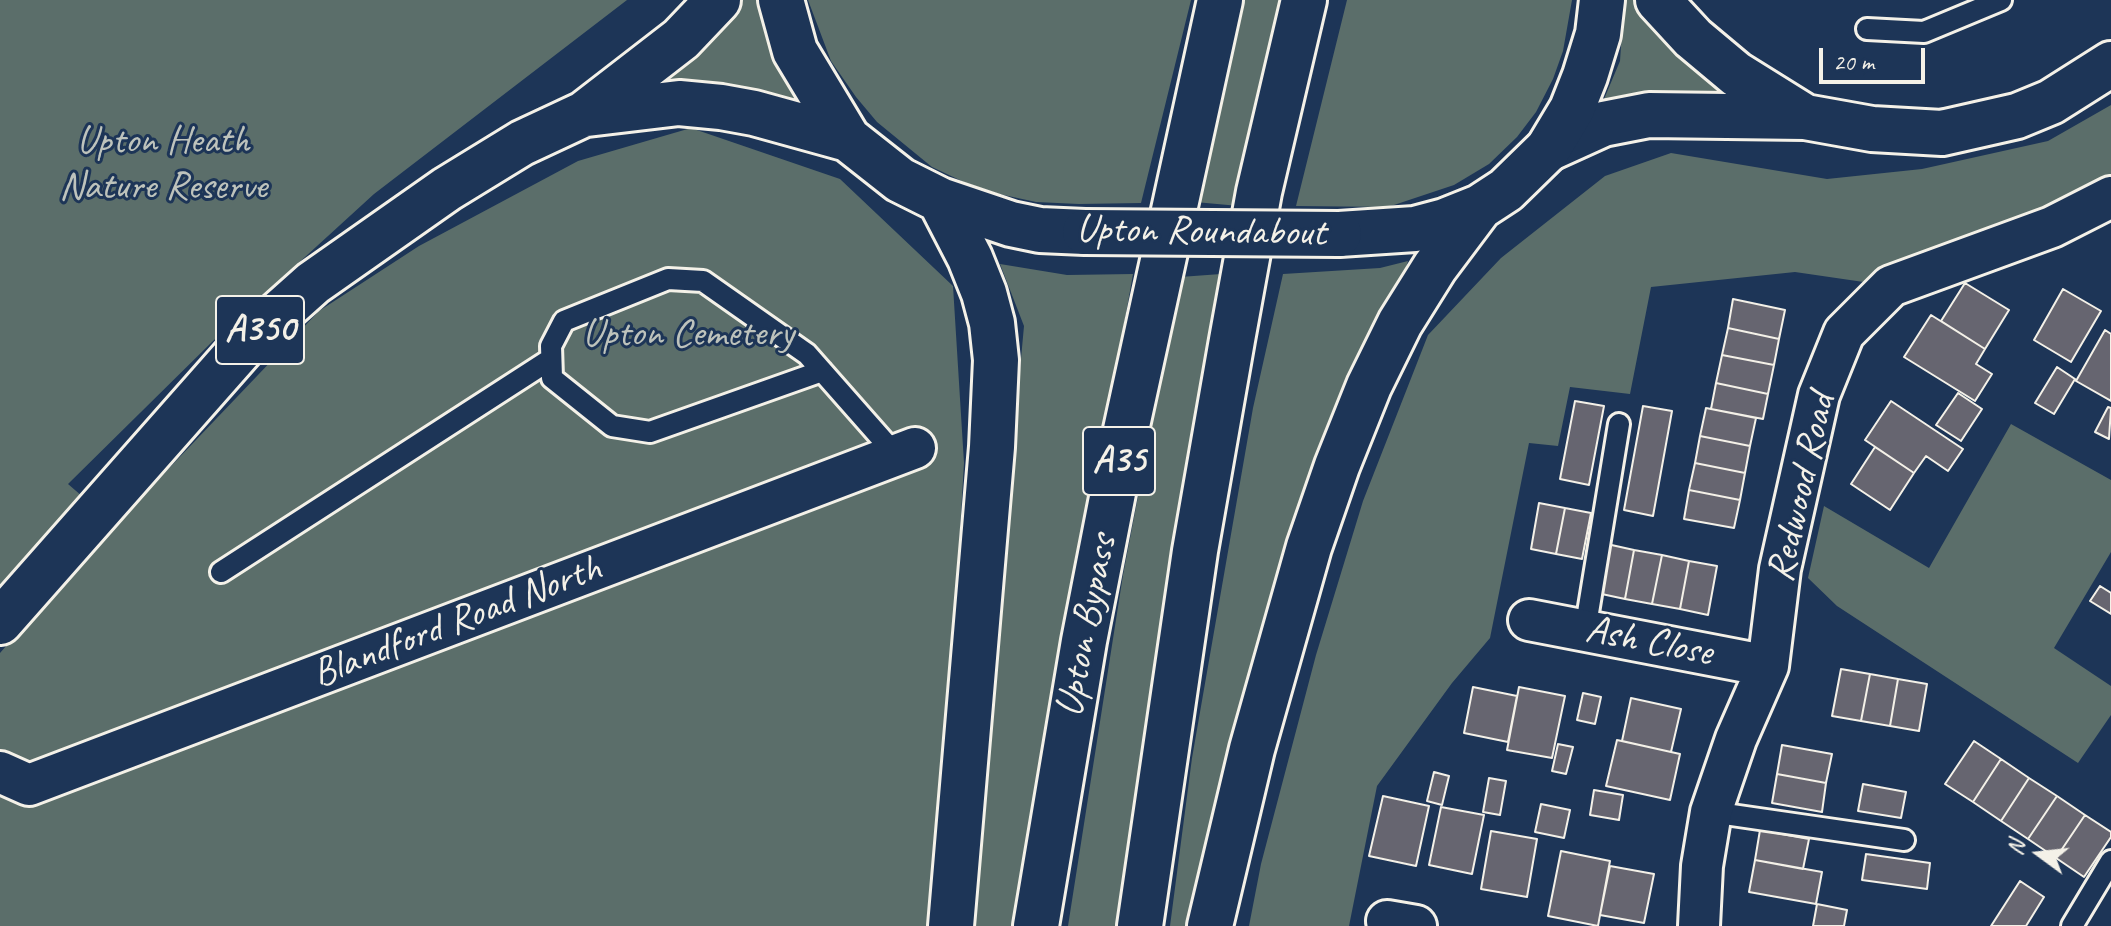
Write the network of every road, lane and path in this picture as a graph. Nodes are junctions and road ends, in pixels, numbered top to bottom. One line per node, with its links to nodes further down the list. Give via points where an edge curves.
1 (718, 0): 10 (main road, A350, via 681,39)
2 (781, 0): 12 (main road, Upton Roundabout, via 795,51)
3 (1220, 0): 31 (main road, Upton Bypass / A35, via 1119,462)
4 (1304, 0): 32 (main road, A35, via 1259,192 1229,356)
5 (1602, 0): 13 (main road, Upton Roundabout, via 1585,76)
6 (1658, 0): 11 (main road, via 1736,74)
7 (2001, 0): 8 (lane, via 1924,32)
8 (1867, 29)
9 (2111, 64): 11 (main road, via 2051,102 2017,116 1942,133 1872,129)
10 (584, 114): 12 (main road, A350, via 693,104 754,113); 23 (main road, A350, via 522,143 447,189 313,283 248,341)
11 (1805, 117): 13 (main road, via 1649,115 1603,124)
12 (848, 139): 14 (main road, Upton Roundabout, via 900,180)
13 (1548, 149): 15 (main road, Upton Roundabout)
14 (940, 200): 15 (main road, Upton Roundabout, bridge, via 1011,224 1085,232 1339,234 1415,229); 30 (main road, via 984,293 996,360)
15 (1480, 207): 33 (main road, via 1400,323 1337,466 1252,749)
16 (2108, 208): 25 (street, Redwood Road, via 1891,286 1844,333 1819,395 1780,569)
17 (551, 359): 18 (lane, via 552,378 612,426 650,432); 18 (lane, via 551,346 564,321 668,279 703,281 807,354); 21 (lane)
18 (822, 371): 20 (lane)
19 (1619, 424): 24 (lane)
20 (905, 451): 26 (street, Blandford Road North, via 29,785)
21 (221, 572)
22 (1529, 620): 24 (street, Ash Close)
23 (0, 622)
24 (1585, 631): 25 (street, Ash Close)
25 (1768, 666): 27 (street, Redwood Road)
26 (0, 772)
27 (1711, 812): 28 (lane); 34 (street, Redwood Road)
28 (1904, 840)
29 (2111, 861): 35 (lane)
30 (951, 926)
31 (1036, 926)
32 (1140, 926)
33 (1210, 926)
34 (1699, 926)
35 (2072, 926)

